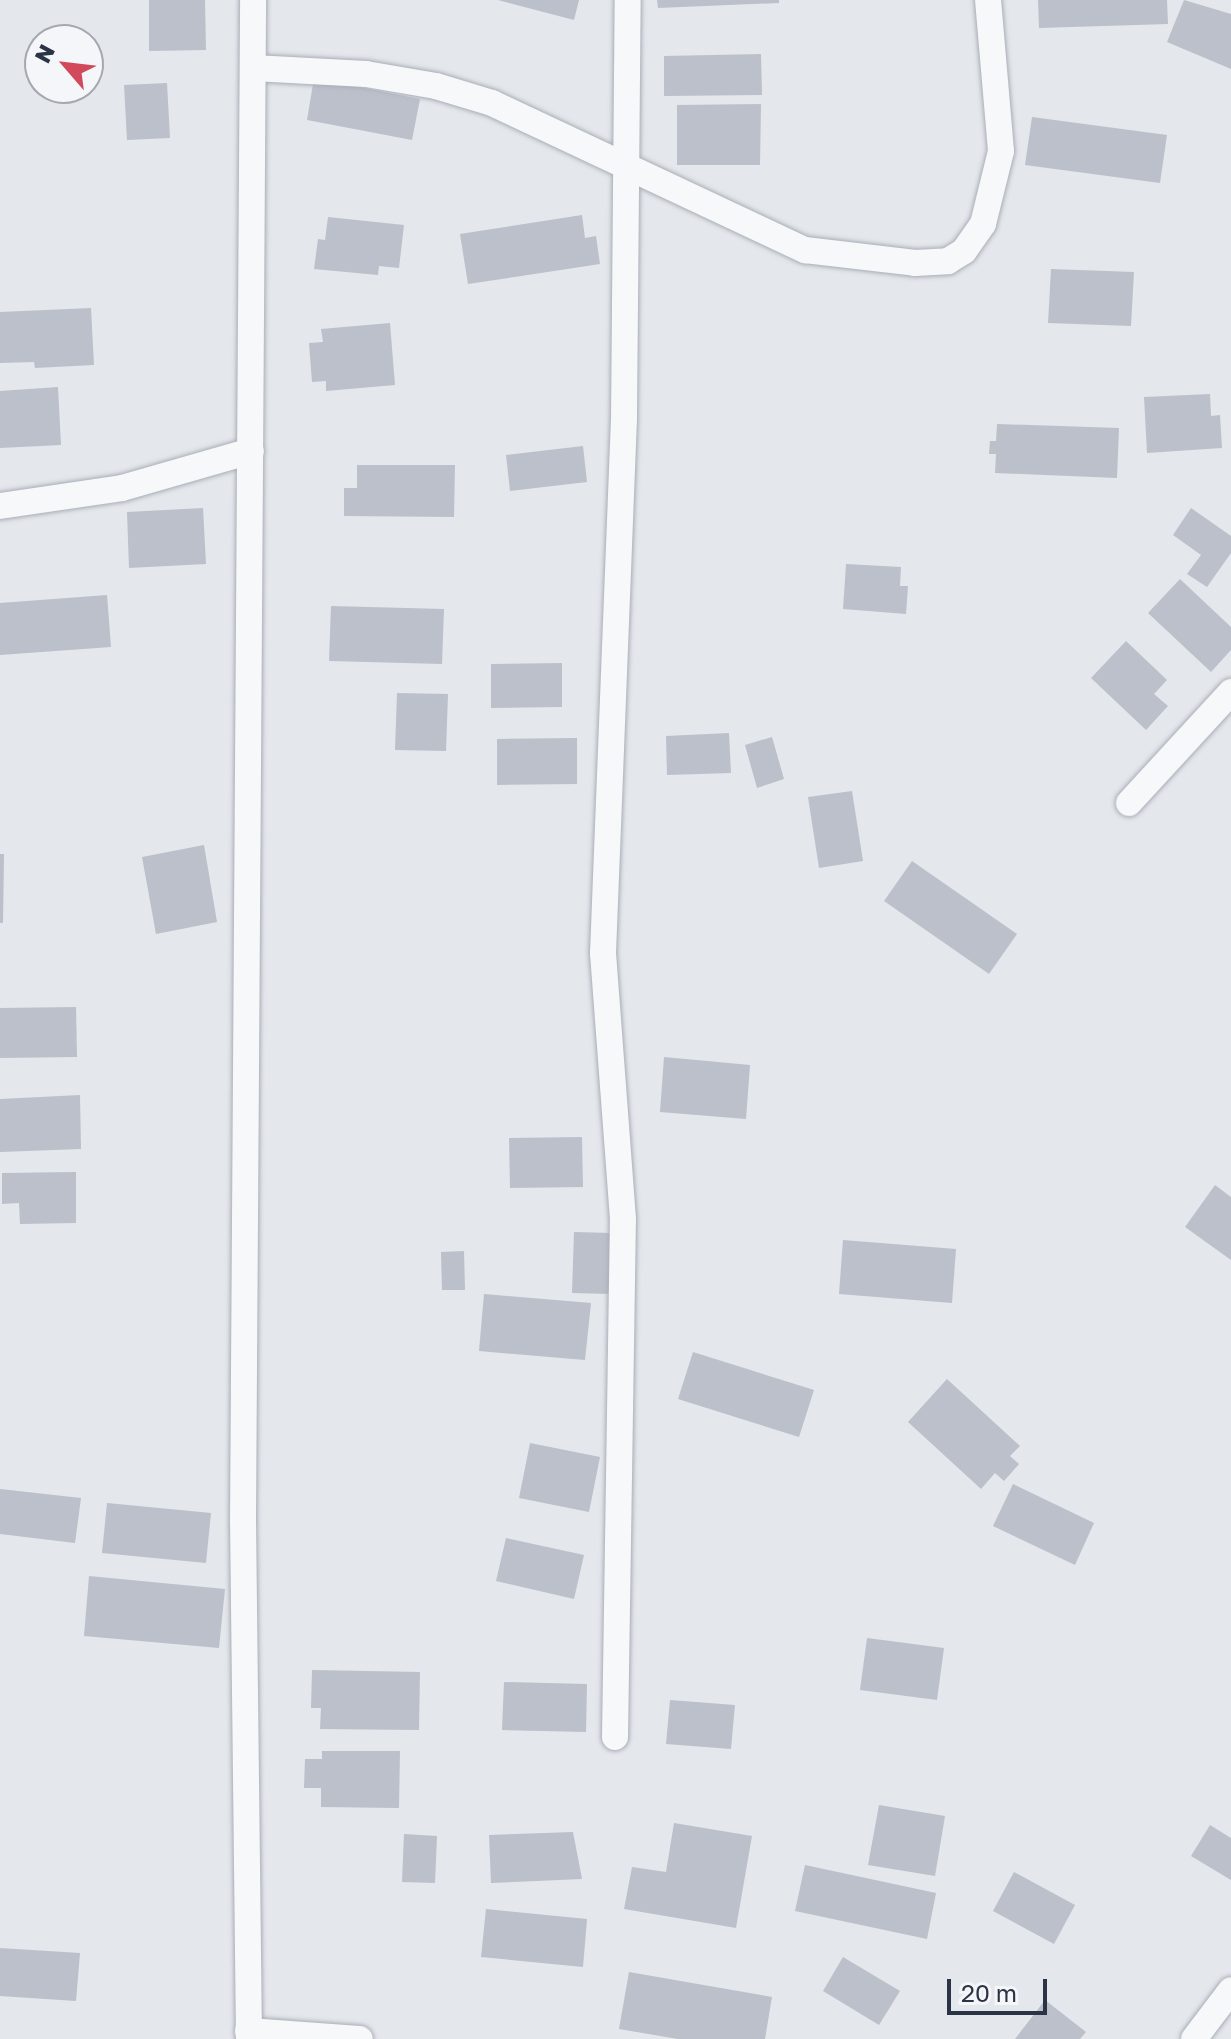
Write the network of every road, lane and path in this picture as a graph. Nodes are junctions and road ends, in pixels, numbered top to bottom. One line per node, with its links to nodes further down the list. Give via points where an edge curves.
1 (253, 0): 4 (street)
2 (628, 0): 5 (street)
3 (988, 0): 5 (street, via 1001,151 983,224 964,251 948,261 915,263 805,250)
4 (253, 68): 5 (street, via 366,74 436,86 492,103); 6 (street)
5 (629, 167): 10 (street, via 603,953 623,1219)
6 (251, 451): 7 (street, via 122,488); 12 (street, via 243,1506)
7 (0, 506)
8 (1231, 692): 9 (street)
9 (1129, 803)
10 (615, 1737)
11 (1231, 1990): 14 (street)
12 (248, 2035): 13 (street)
13 (360, 2039)
14 (1194, 2039)

